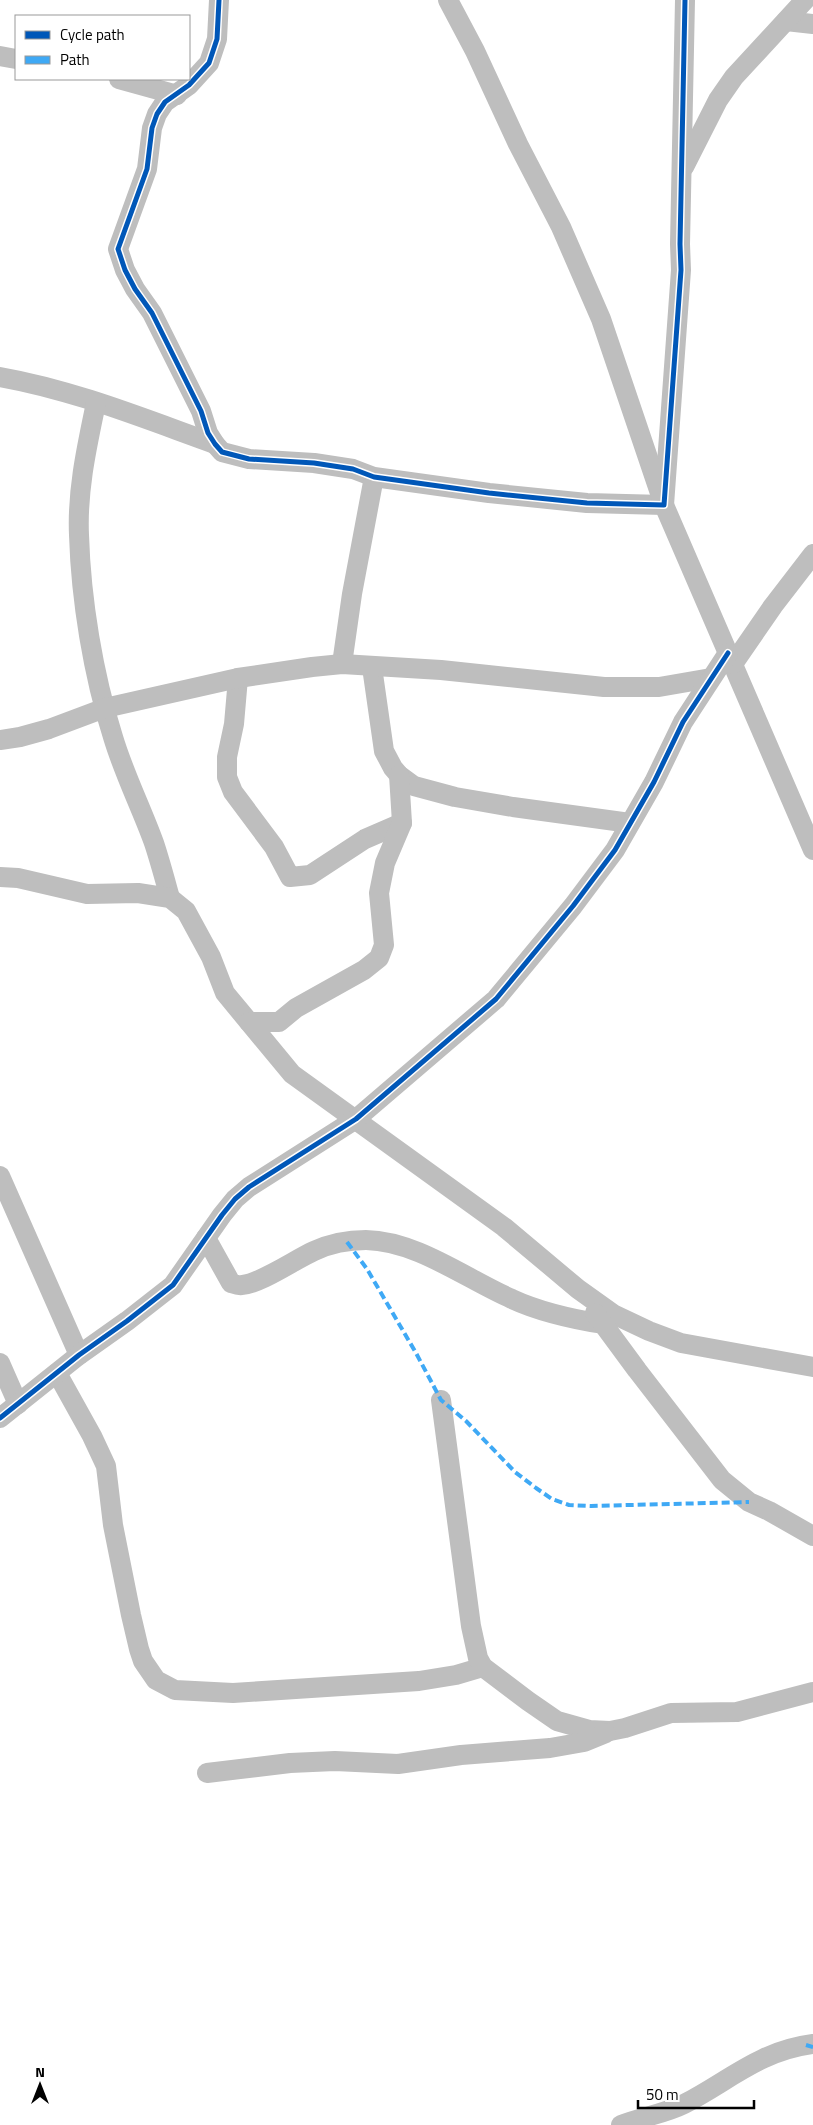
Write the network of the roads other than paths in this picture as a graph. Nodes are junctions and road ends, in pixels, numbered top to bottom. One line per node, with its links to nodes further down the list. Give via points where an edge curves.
1 (220, 0): 10 (street, via 218,39 209,63)
2 (448, 0): 16 (street, via 561,226 601,319)
3 (685, 0): 11 (street)
4 (805, 0): 5 (street)
5 (786, 21): 6 (street); 11 (street, via 734,77 718,100)
6 (813, 24)
7 (0, 56): 8 (street)
8 (15, 59)
9 (123, 80): 10 (street)
10 (178, 95): 14 (street, via 165,102 157,114 147,169 118,249 125,270 152,313)
11 (682, 171): 16 (street, via 682,270)
12 (0, 377): 13 (street, via 34,383)
13 (96, 403): 14 (street); 23 (street, via 83,469 78,534 92,652)
14 (215, 444): 15 (street, via 222,452 249,459 314,463 353,469)
15 (374, 477): 16 (street, via 587,503); 19 (street)
16 (664, 505): 18 (street)
17 (813, 554): 18 (street)
18 (731, 659): 22 (street); 28 (street)
19 (342, 664): 20 (street); 21 (street)
20 (372, 667): 22 (street, via 441,670 604,687 659,687); 25 (street, via 384,751)
21 (238, 678): 23 (street); 26 (street, via 227,776 233,792 274,847 290,877 310,875 365,839)
22 (711, 678): 27 (street, via 683,722)
23 (105, 708): 24 (street, via 49,729); 30 (street, via 129,786 153,842)
24 (0, 740)
25 (399, 776): 26 (street); 27 (street, via 414,786 455,796)
26 (402, 823): 31 (street, via 385,863 379,893 384,945 379,958 364,970 296,1008 279,1022)
27 (630, 823): 32 (street, via 615,850 573,906 496,999)
28 (813, 850)
29 (0, 877): 30 (street, via 87,894 138,893)
30 (170, 898): 31 (street, via 186,911 211,957 225,994)
31 (249, 1022): 32 (street, via 292,1074)
32 (356, 1118): 34 (street, via 249,1187 235,1199); 35 (street, via 504,1227)
33 (0, 1176): 37 (street)
34 (206, 1238): 36 (street, via 231,1283 243,1285 314,1251 365,1240 417,1250 512,1300); 37 (street, via 173,1285)
35 (578, 1289): 36 (street); 39 (street, via 613,1314 682,1343)
36 (603, 1324): 44 (street, via 722,1480 749,1502)
37 (79, 1355): 40 (street)
38 (0, 1363): 42 (street)
39 (813, 1367)
40 (57, 1373): 42 (street); 45 (street, via 106,1466 113,1525 131,1615 141,1655 156,1680 175,1690 233,1693 419,1681)
41 (441, 1400): 45 (street, via 471,1626 478,1658)
42 (18, 1404): 43 (street)
43 (0, 1418)
44 (813, 1536)
45 (484, 1668): 47 (street, via 557,1721 589,1730)
46 (813, 1692): 47 (street, via 737,1712 667,1713)
47 (610, 1731): 48 (street, via 584,1742 550,1748 398,1764 335,1761)
48 (208, 1773)
49 (813, 2044): 50 (street, via 790,2049 742,2068 683,2104)
50 (621, 2125)

